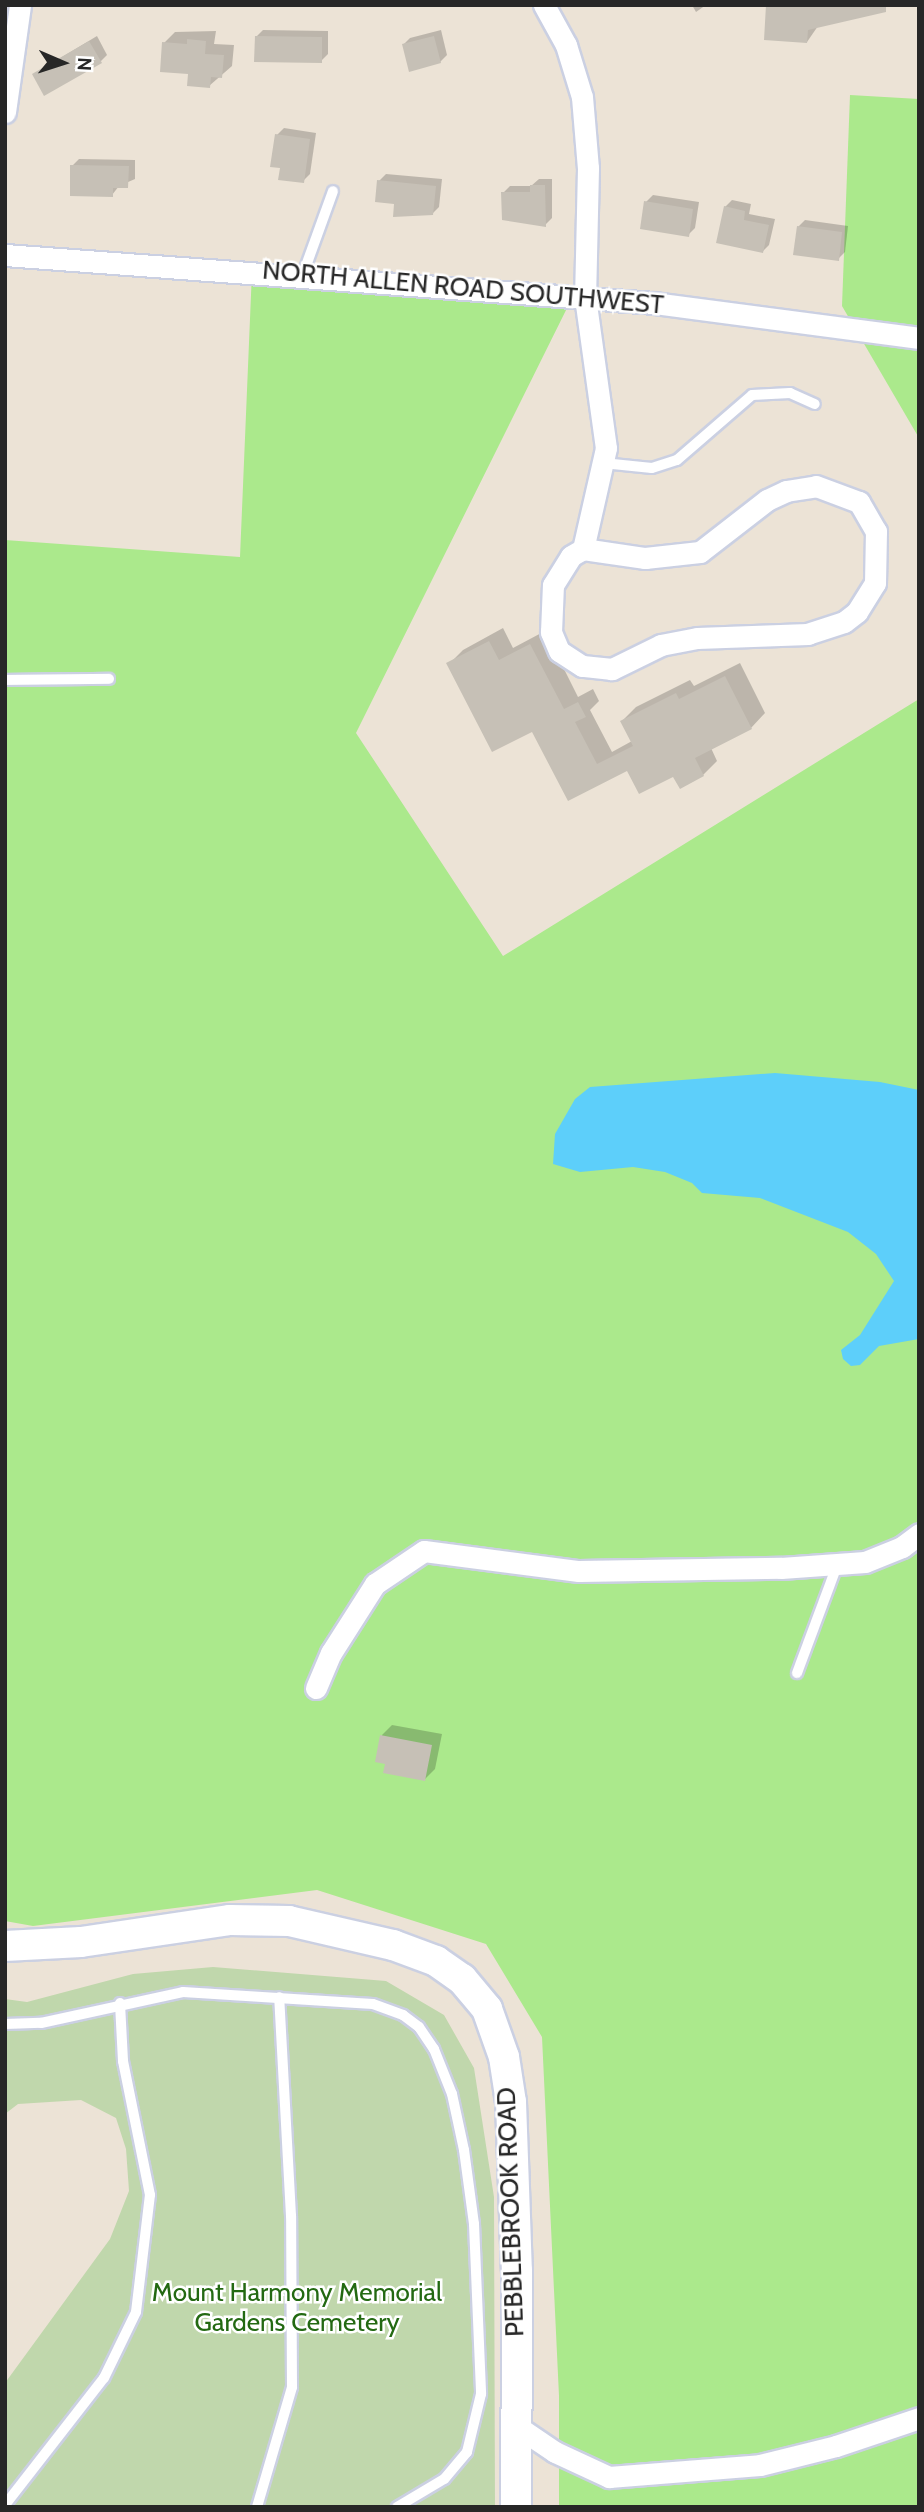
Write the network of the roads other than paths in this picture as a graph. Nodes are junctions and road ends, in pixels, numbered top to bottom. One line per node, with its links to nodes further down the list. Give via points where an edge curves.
1 (20, 5): 3 (street)
2 (544, 5): 7 (street, via 566,44 582,97 588,168)
3 (5, 112)
4 (333, 191): 6 (lane)
5 (5, 255): 6 (street, NORTH ALLEN ROAD SOUTHWEST)
6 (303, 274): 7 (street, NORTH ALLEN ROAD SOUTHWEST)
7 (585, 297): 8 (street, NORTH ALLEN ROAD SOUTHWEST, via 790,318); 10 (street, via 605,437)
8 (919, 338)
9 (815, 404): 10 (lane, via 790,393 766,392 752,396 677,460 652,468)
10 (603, 463): 11 (street)
11 (583, 549): 11 (street, via 571,556 553,585 551,632 559,651 596,669 624,667 662,645 697,638 824,631 856,612 877,575 878,548 869,512 850,495 816,486 766,500 700,552 645,558)
12 (109, 679): 13 (lane)
13 (5, 680)
14 (919, 1534): 15 (street, via 882,1556)
15 (838, 1563): 16 (lane); 17 (street, via 579,1571 424,1551 375,1584 331,1653)
16 (797, 1673)
17 (316, 1688)
18 (5, 1947): 23 (street, PEBBLEBROOK ROAD, via 80,1942 230,1920 289,1921 393,1945 436,1961 461,1979 487,2010 504,2057 511,2102)
19 (279, 1997): 20 (lane, via 183,1992); 25 (lane, via 293,2355 289,2408); 26 (lane, via 373,2004 404,2015 434,2049 452,2094 474,2224 481,2394 467,2452 444,2479)
20 (120, 2003): 21 (lane, via 41,2023); 24 (lane, via 123,2061 150,2195 136,2312 104,2378)
21 (5, 2024)
22 (919, 2418): 23 (street, via 760,2465 609,2477 555,2452)
23 (516, 2425): 27 (street, PEBBLEBROOK ROAD)
24 (5, 2505)
25 (257, 2507)
26 (397, 2507)
27 (516, 2507)

